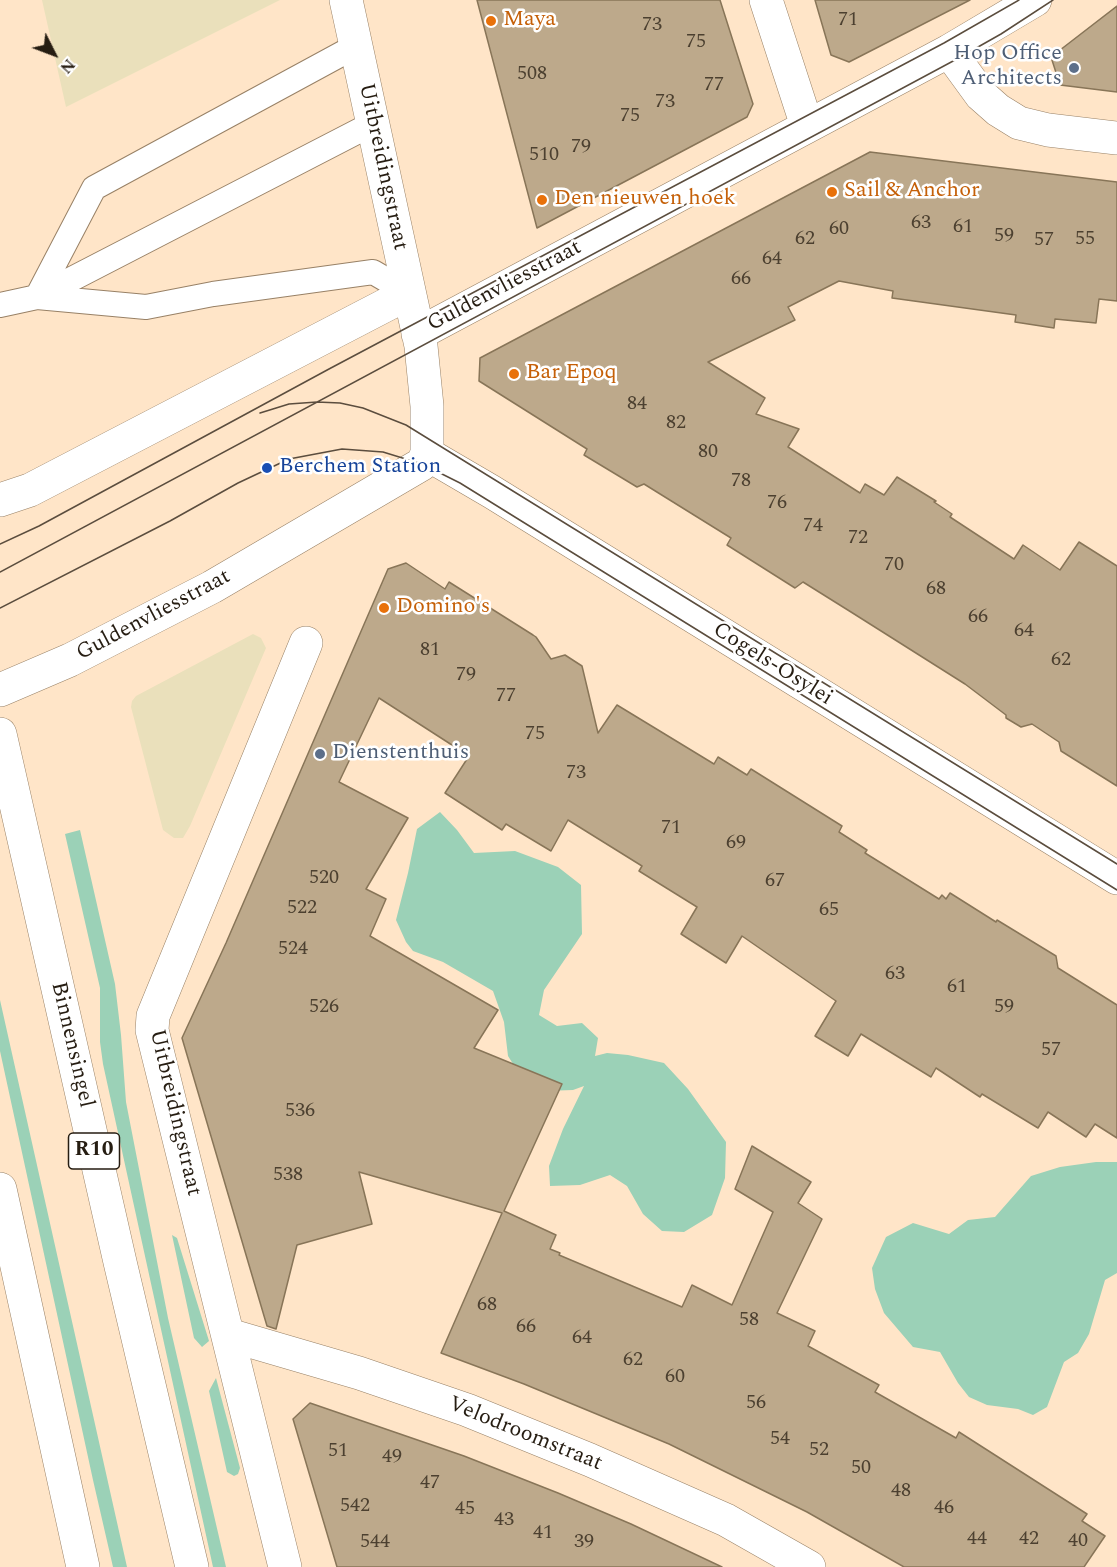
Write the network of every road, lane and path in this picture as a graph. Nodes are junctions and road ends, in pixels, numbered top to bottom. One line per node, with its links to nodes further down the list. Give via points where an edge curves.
1 (346, 0): 4 (street, Uitbreidingstraat)
2 (766, 0): 7 (street)
3 (1035, 0): 5 (street, Guldenvliesstraat)
4 (356, 46): 6 (street, Uitbreidingstraat); 10 (lane, via 94,188)
5 (949, 51): 7 (street, Guldenvliesstraat); 8 (street, via 981,95 1019,123)
6 (372, 124): 9 (street, Uitbreidingstraat); 10 (lane)
7 (807, 126): 12 (street, Guldenvliesstraat)
8 (1117, 138)
9 (409, 293): 10 (lane, via 373,272 146,307); 12 (street, Uitbreidingstraat); 14 (street, Guldenvliesstraat, via 30,490)
10 (37, 297): 11 (lane)
11 (0, 305)
12 (418, 334): 13 (street, Guldenvliesstraat, via 425,385)
13 (427, 454): 16 (street, Guldenvliesstraat, via 414,470 212,587 70,660); 18 (street, Cogels-Osylei)
14 (0, 500)
15 (306, 643): 20 (street, Uitbreidingstraat, via 153,1016 154,1043)
16 (0, 690)
17 (0, 734): 22 (street, Binnensingel / R10)
18 (1117, 878)
19 (0, 1189): 21 (street)
20 (229, 1335): 23 (street, Uitbreidingstraat); 24 (street, Velodroomstraat, via 467,1410 726,1520)
21 (83, 1567)
22 (192, 1567)
23 (285, 1567)
24 (809, 1567)

